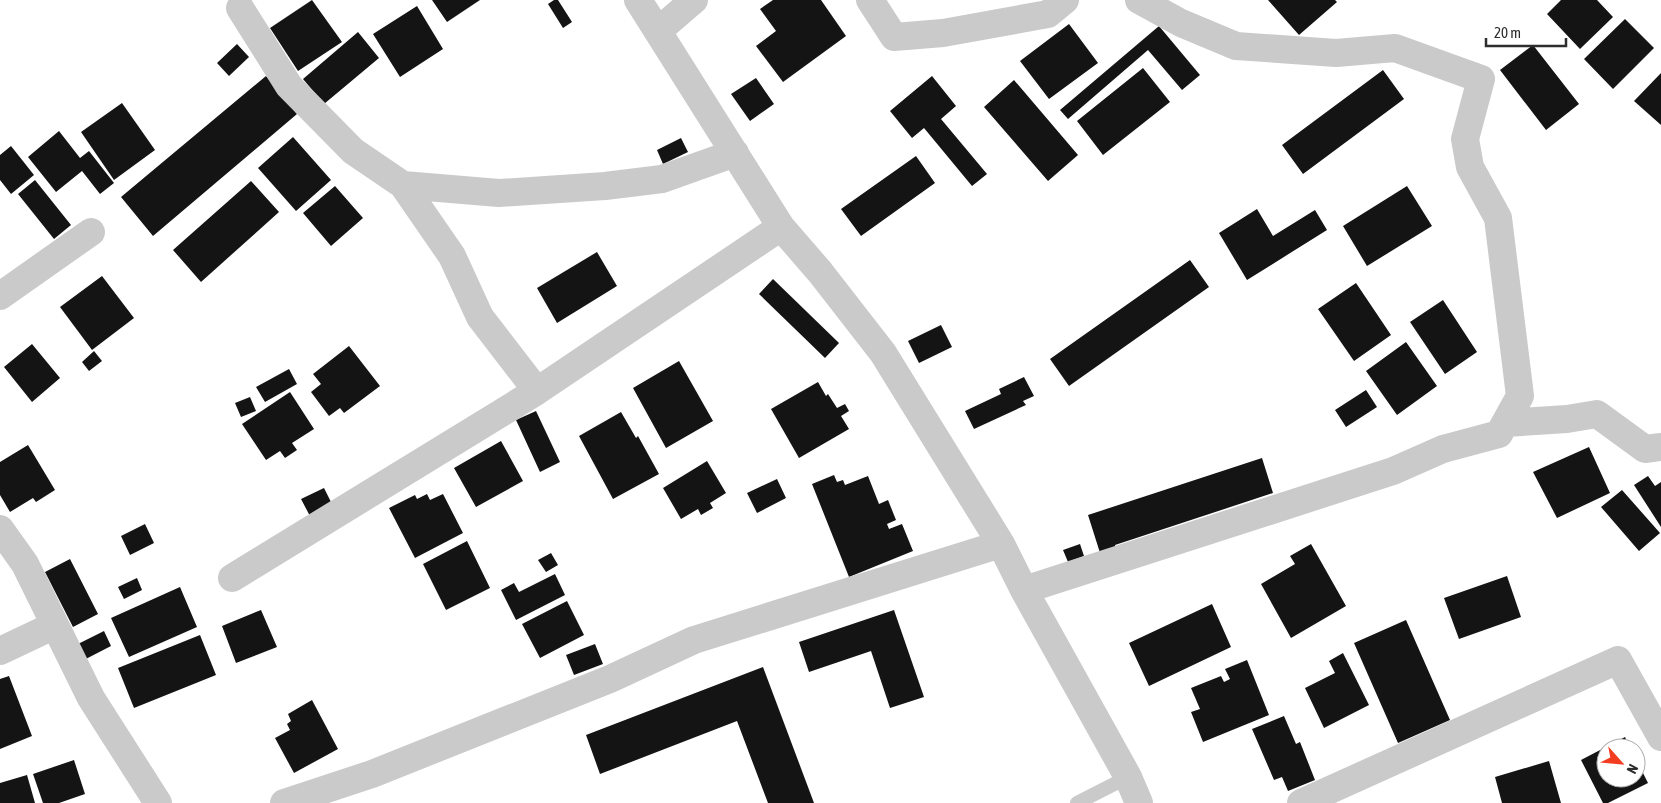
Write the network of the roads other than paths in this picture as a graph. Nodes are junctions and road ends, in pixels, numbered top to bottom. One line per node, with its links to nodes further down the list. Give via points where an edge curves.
1 (638, 0): 7 (street)
2 (694, 0): 7 (street)
3 (870, 0): 4 (street, via 894,38 943,33 1048,14)
4 (1065, 0)
5 (1139, 0): 14 (street, via 1181,23 1236,46 1336,53 1395,48 1481,80 1465,139 1470,167 1498,218 1520,396)
6 (240, 8): 9 (street, via 289,86 353,151)
7 (658, 31): 8 (street)
8 (735, 153): 9 (street, via 662,178 605,186 500,193); 10 (street)
9 (403, 185): 13 (street, via 452,256 480,318)
10 (782, 227): 13 (street); 17 (street, via 882,353)
11 (91, 232): 12 (street)
12 (0, 296)
13 (537, 390): 18 (street)
14 (1506, 423): 15 (street, via 1597,414 1644,449); 19 (street, via 1499,434 1443,449 1394,471)
15 (1661, 447)
16 (0, 529): 20 (street, via 25,564)
17 (1002, 544): 19 (street); 25 (street, via 694,640 610,679 372,774)
18 (232, 578)
19 (1024, 590): 23 (street)
20 (55, 625): 21 (street); 24 (street, via 91,698)
21 (0, 651)
22 (1661, 737): 28 (street, via 1618,660)
23 (1128, 777): 26 (lane); 27 (street)
24 (158, 803)
25 (284, 803)
26 (1077, 803)
27 (1139, 803)
28 (1301, 803)

